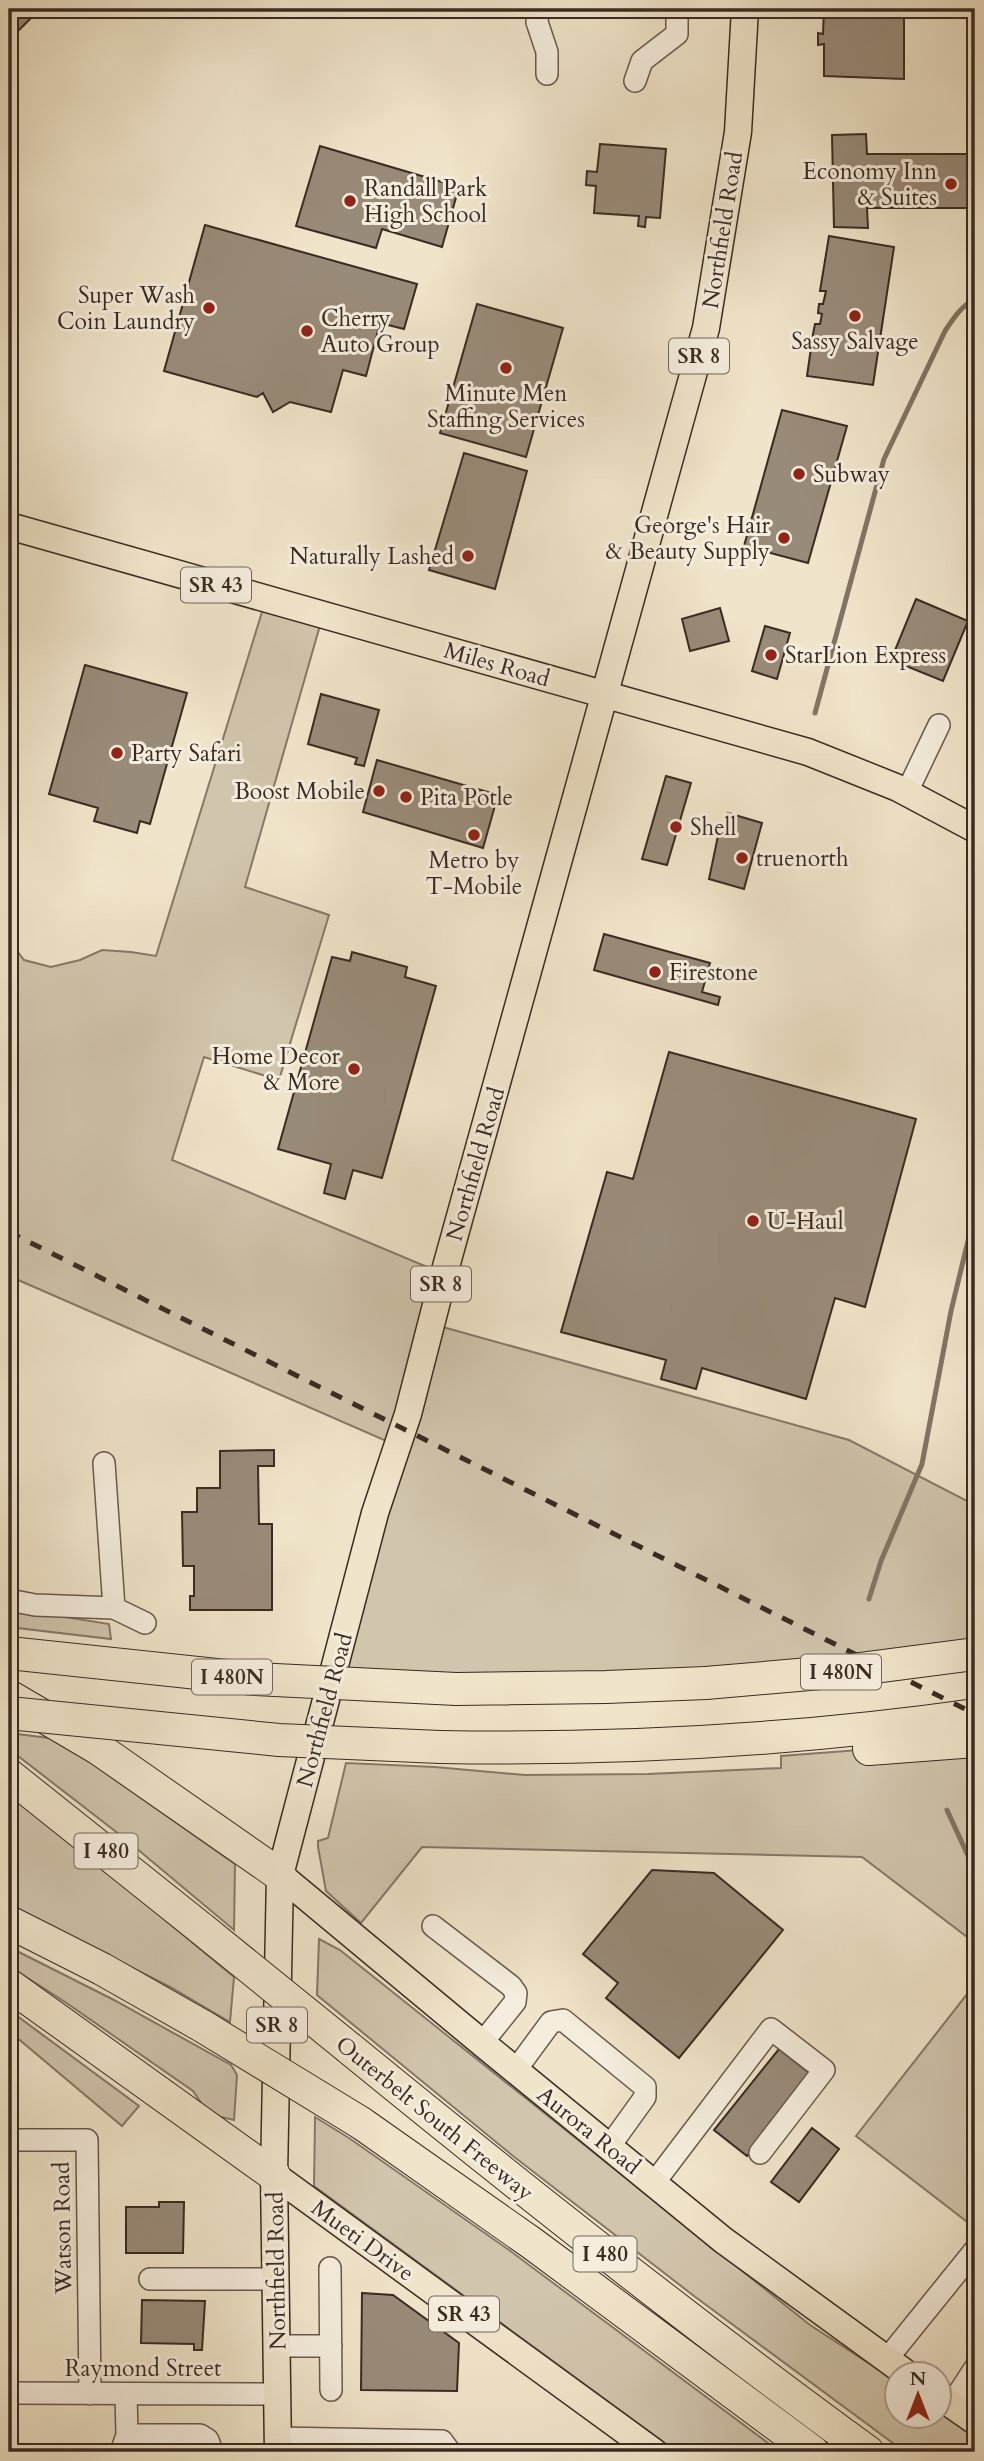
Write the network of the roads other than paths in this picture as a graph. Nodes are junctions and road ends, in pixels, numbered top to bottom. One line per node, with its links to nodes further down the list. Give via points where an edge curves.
1 (538, 9): 4 (street)
2 (677, 9): 5 (street, via 677,34 642,61)
3 (745, 9): 7 (main road, Northfield Road / SR 8, via 738,132 706,328)
4 (547, 74)
5 (635, 82)
6 (9, 526): 7 (main road, Miles Road / SR 43)
7 (605, 695): 9 (main road, Miles Road, via 807,752); 23 (main road, Northfield Road / SR 8, via 408,1414 376,1513)
8 (939, 725): 9 (street)
9 (907, 792): 10 (main road, Miles Road)
10 (975, 829)
11 (104, 1463): 13 (street)
12 (9, 1601): 13 (street)
13 (114, 1608): 14 (street)
14 (145, 1623)
15 (9, 1653): 16 (highway, I 480N, bridge, via 267,1680 456,1689 706,1683)
16 (975, 1654)
17 (9, 1696): 23 (highway, via 99,1749)
18 (9, 1713): 21 (highway, bridge, via 279,1740 440,1747)
19 (975, 1715): 21 (highway)
20 (975, 1741): 21 (highway, via 781,1756)
21 (694, 1742)
22 (9, 1774): 58 (highway, Outerbelt South Freeway / I 480, bridge, via 580,2235)
23 (281, 1875): 27 (main road, Aurora Road); 32 (main road, Northfield Road / SR 8)
24 (9, 1922): 57 (highway, Outerbelt South Freeway / I 480, bridge, via 204,2026 360,2123 522,2236)
25 (433, 1926): 27 (street, via 516,1993 515,2001)
26 (9, 1985): 32 (highway)
27 (482, 2043): 28 (main road, Aurora Road)
28 (515, 2071): 30 (main road, Aurora Road); 30 (street, via 551,2022 562,2020 645,2087 645,2097)
29 (9, 2140): 46 (street, Watson Road, via 87,2140)
30 (609, 2147): 33 (main road, Aurora Road)
31 (760, 2153): 33 (street, via 824,2070 771,2029)
32 (275, 2175): 37 (main road, Northfield Road / SR 8); 56 (main road, Mueti Drive / SR 43)
33 (654, 2183): 40 (main road, Aurora Road, via 723,2240)
34 (975, 2250): 41 (street)
35 (330, 2268): 39 (street)
36 (150, 2279): 37 (street)
37 (276, 2279): 38 (main road, Northfield Road / SR 8)
38 (277, 2346): 39 (street); 48 (main road, Northfield Road / SR 8)
39 (331, 2346): 43 (street)
40 (889, 2360)
41 (901, 2360)
42 (975, 2368): 44 (street)
43 (331, 2390)
44 (953, 2392)
45 (9, 2393): 46 (street, Raymond Street)
46 (90, 2394): 47 (street, Raymond Street)
47 (126, 2394): 48 (street, Raymond Street); 51 (street)
48 (278, 2394): 52 (main road, Northfield Road / SR 8)
49 (953, 2406): 50 (main road)
50 (975, 2421)
51 (124, 2443): 54 (street, via 200,2435 208,2440)
52 (278, 2445): 53 (street)
53 (338, 2446): 55 (street, via 442,2441)
54 (212, 2452)
55 (450, 2452)
56 (654, 2452)
57 (813, 2452)
58 (868, 2452)

